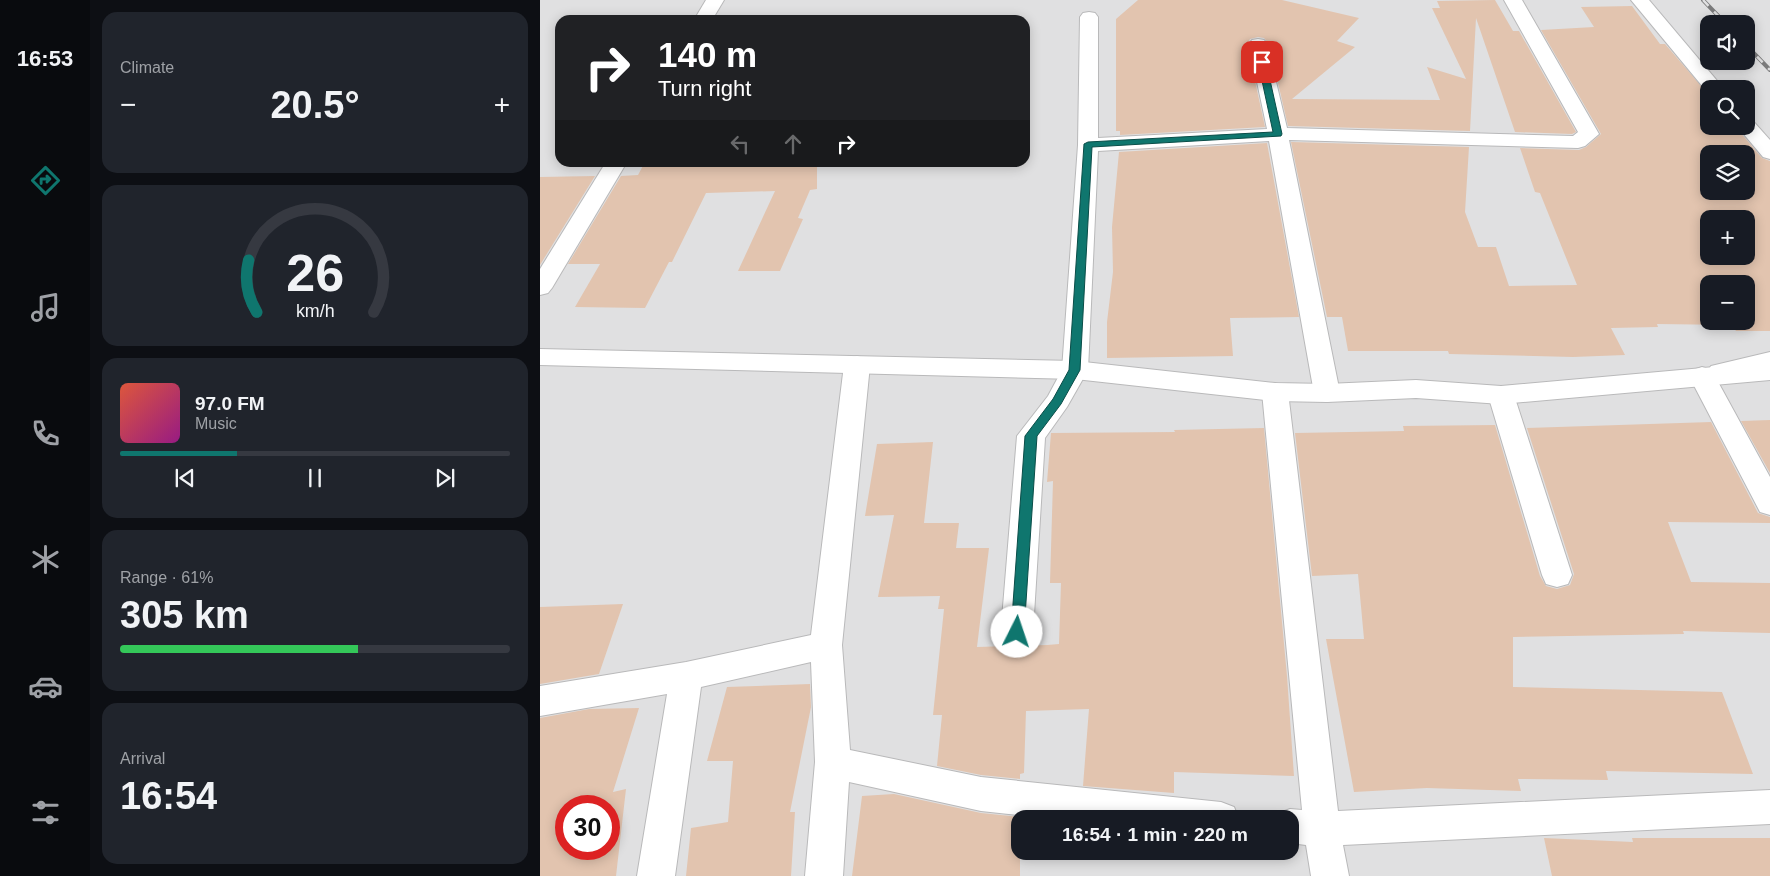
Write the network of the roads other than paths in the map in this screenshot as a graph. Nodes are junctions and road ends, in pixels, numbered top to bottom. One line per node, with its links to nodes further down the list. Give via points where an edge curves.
1 (715, 0): 4 (street)
2 (1513, 0): 8 (street, via 1589,134 1578,142)
3 (1640, 0): 7 (street)
4 (706, 15)
5 (1089, 17): 10 (street)
6 (1258, 44): 8 (street)
7 (1708, 80)
8 (1278, 134): 10 (street); 21 (street)
9 (1755, 135): 11 (street)
10 (1088, 144): 17 (street)
11 (1770, 153)
12 (613, 167): 13 (street)
13 (540, 288)
14 (540, 357): 16 (street)
15 (1770, 360): 19 (street)
16 (857, 365): 17 (street); 26 (street)
17 (1075, 370): 20 (street); 25 (street, via 1058,401 1031,436)
18 (1770, 370): 19 (street)
19 (1704, 376): 22 (street); 23 (street)
20 (1275, 392): 21 (street); 32 (street)
21 (1327, 393): 22 (street, via 1416,389)
22 (1501, 395): 24 (street)
23 (1770, 504)
24 (1557, 575)
25 (1017, 632)
26 (826, 645): 27 (street); 29 (street)
27 (686, 676): 28 (street); 33 (street)
28 (540, 701)
29 (833, 762): 31 (street, via 981,794); 34 (street)
30 (1770, 807): 32 (street)
31 (1135, 810)
32 (1306, 828): 35 (street)
33 (656, 876)
34 (824, 876)
35 (1330, 876)

